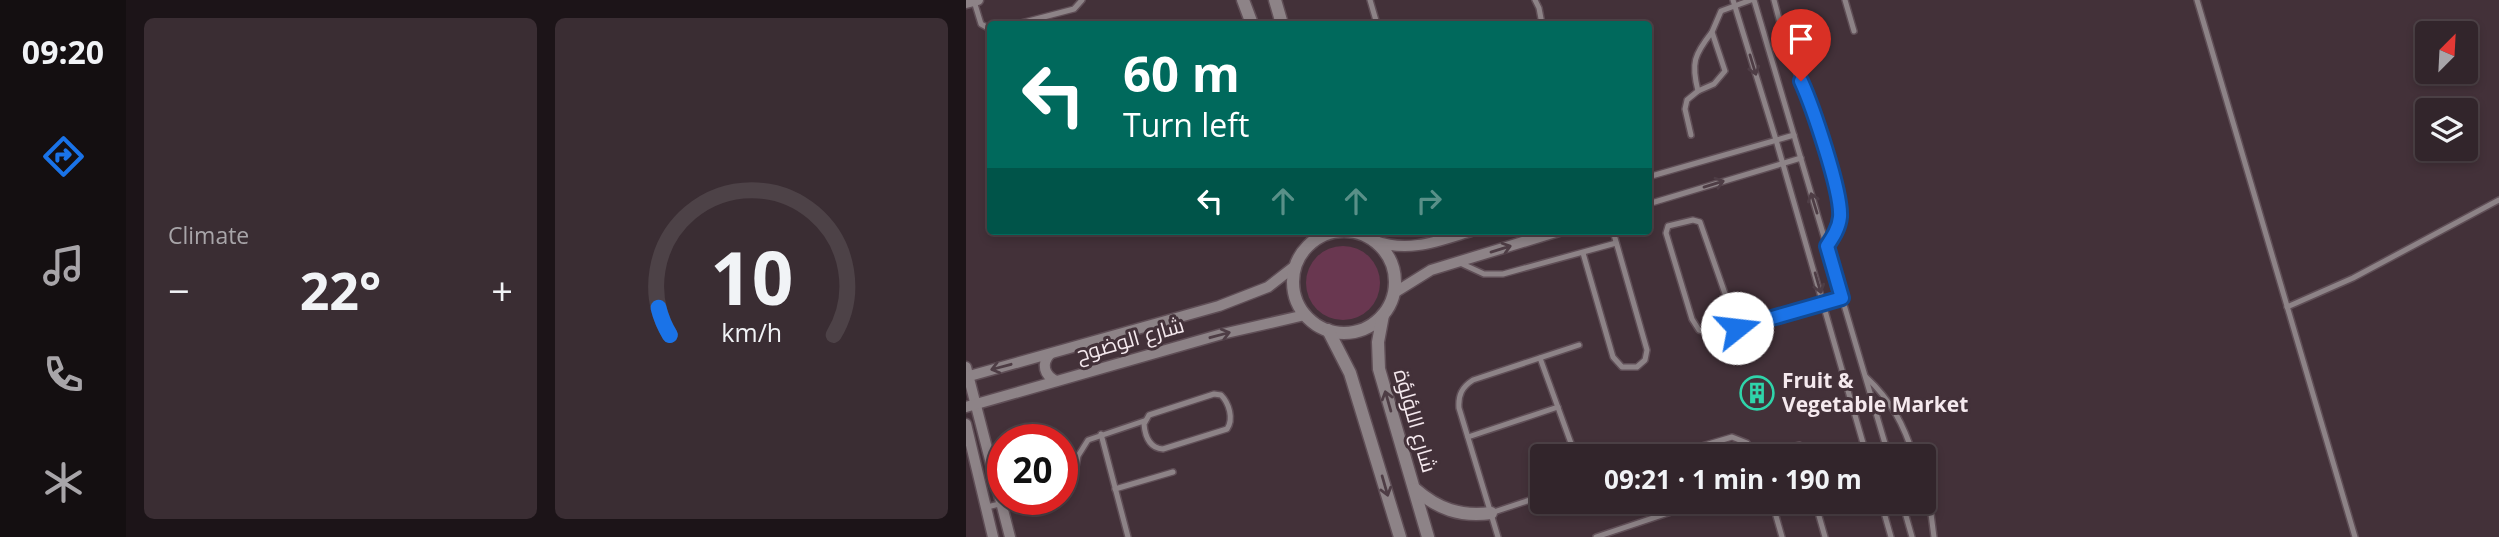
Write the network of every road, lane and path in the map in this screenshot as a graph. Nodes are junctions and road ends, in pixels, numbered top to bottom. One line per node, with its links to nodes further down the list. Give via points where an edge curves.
1 (1082, 0): 14 (lane, via 1074,9)
2 (1243, 0): 15 (street)
3 (1275, 0): 16 (street)
4 (1370, 0): 17 (lane)
5 (1535, 0): 13 (lane)
6 (1542, 0): 13 (lane)
7 (1753, 0): 12 (lane); 24 (lane)
8 (1845, 0): 20 (lane)
9 (2197, 0): 47 (lane)
10 (973, 1): 19 (lane, via 981,24)
11 (1776, 1): 39 (lane, via 1788,53 1811,105 1839,200 1839,223)
12 (1734, 2): 21 (lane, via 1721,11); 25 (lane, one-way to 25)
13 (1539, 8): 18 (lane)
14 (1028, 21)
15 (1251, 21)
16 (1281, 21)
17 (1376, 21)
18 (1541, 21)
19 (987, 27)
20 (1854, 31)
21 (1712, 32): 22 (lane, via 1697,52 1693,70); 22 (lane, via 1725,71 1714,84)
22 (1698, 92): 23 (lane, via 1687,100 1685,109)
23 (1691, 135)
24 (1794, 135): 25 (lane); 26 (lane)
25 (1776, 140): 27 (lane); 28 (lane)
26 (1801, 158): 27 (lane); 39 (lane, one-way to 26)
27 (1783, 163): 30 (lane, one-way to 27); 46 (lane, one-way to 46)
28 (1652, 176)
29 (2499, 200): 47 (lane)
30 (1652, 203)
31 (1306, 235): 40 (street)
32 (1323, 235): 40 (street)
33 (1364, 235): 37 (street)
34 (1457, 235): 37 (street, via 1416,247)
35 (1546, 235): 42 (street, one-way to 35)
36 (1614, 235): 38 (lane)
37 (1375, 241): 44 (street, via 1392,264)
38 (1616, 243): 41 (lane); 41 (lane, via 1647,350 1637,367 1622,368 1613,357)
39 (1827, 246): 45 (lane)
40 (1302, 253): 43 (street)
41 (1583, 253): 42 (lane, via 1503,274 1484,274)
42 (1458, 262): 44 (street, via 1423,274)
43 (1295, 266): 49 (street, via 1294,292); 53 (street, شارع الوضوح, via 1268,287 1219,306)
44 (1394, 293): 48 (street)
45 (1842, 298): 46 (lane); 56 (lane)
46 (1824, 304): 50 (lane); 67 (lane)
47 (2287, 307): 98 (lane)
48 (1383, 314): 51 (street, via 1358,331); 74 (street, شارع اللؤلؤة, one-way to 48, via 1379,369)
49 (1305, 315): 51 (street); 57 (street, شارع الوضوح, one-way to 49)
50 (1737, 328): 50 (lane, via 1715,334 1699,330 1666,233 1668,226 1700,222)
51 (1328, 330): 89 (street, one-way to 89, via 1350,373)
52 (1579, 345): 54 (lane)
53 (1050, 354): 55 (street, شارع الوضوح, one-way to 55); 57 (street, via 1045,369)
54 (1540, 358): 59 (lane); 63 (lane, via 1473,380 1463,388 1460,408)
55 (967, 373): 58 (street)
56 (1865, 377): 68 (lane); 69 (lane, via 1895,410)
57 (1056, 381): 58 (street, شارع الوضوح)
58 (971, 406): 70 (street)
59 (1558, 407): 63 (lane); 64 (lane)
60 (1144, 421): 60 (lane, via 1148,440 1159,449 1224,431 1231,420 1225,400 1214,394 1152,413); 62 (lane)
61 (966, 424): 76 (street)
62 (1101, 434): 71 (lane, via 1084,445); 73 (lane)
63 (1468, 437): 77 (lane)
64 (1571, 444)
65 (1709, 444): 66 (lane, via 1732,437)
66 (1749, 444)
67 (1863, 444)
68 (1885, 444)
69 (1910, 444)
70 (987, 456)
71 (1078, 456)
72 (1173, 472): 73 (lane)
73 (1115, 489): 88 (lane)
74 (1414, 489): 77 (street, via 1450,512); 90 (street, شارع اللؤلؤة)
75 (1530, 500): 77 (lane)
76 (987, 507)
77 (1491, 513): 91 (lane)
78 (1665, 514): 92 (lane)
79 (1775, 514): 93 (lane)
80 (1818, 514): 94 (lane)
81 (1884, 514): 95 (lane)
82 (1905, 514): 96 (lane)
83 (1931, 514): 97 (lane)
84 (989, 515): 86 (street)
85 (1005, 515): 87 (street)
86 (993, 537)
87 (1010, 537)
88 (1128, 537)
89 (1400, 537)
90 (1428, 537)
91 (1498, 537)
92 (1596, 537)
93 (1782, 537)
94 (1825, 537)
95 (1891, 537)
96 (1912, 537)
97 (1934, 537)
98 (2355, 537)

